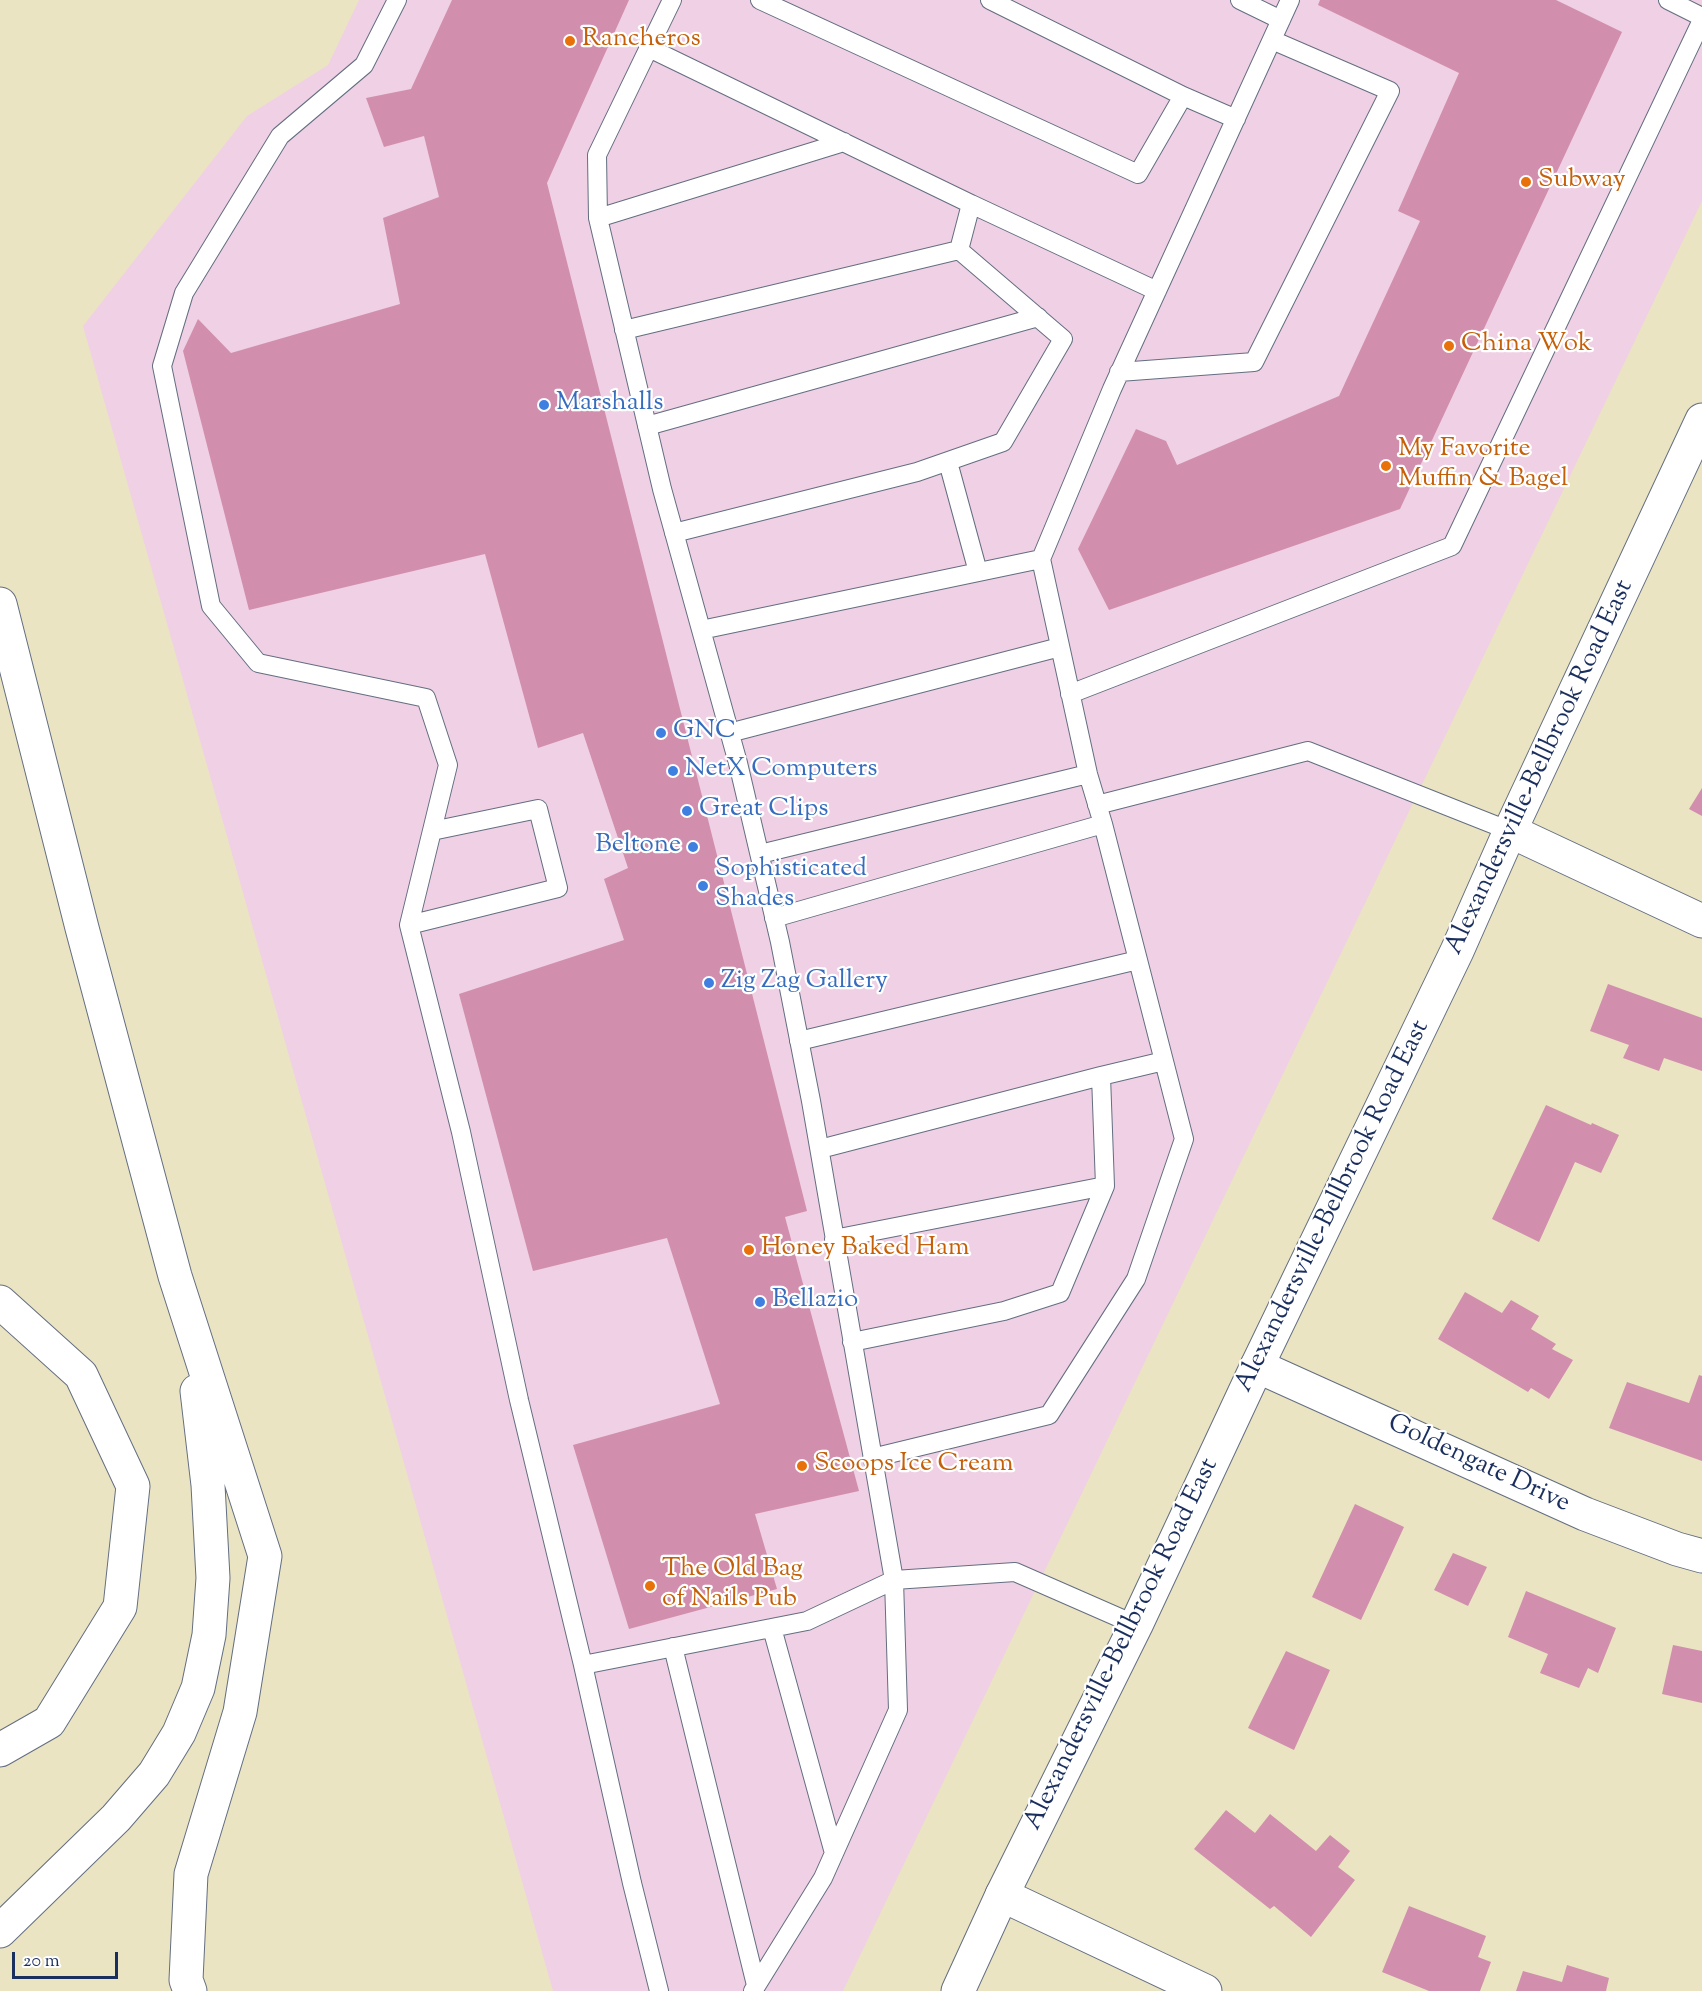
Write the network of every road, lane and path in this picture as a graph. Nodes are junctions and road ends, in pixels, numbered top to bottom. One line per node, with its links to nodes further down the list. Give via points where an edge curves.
1 (397, 0): 36 (lane, via 364,65 280,136 184,293 162,366 211,606 258,663 426,698 448,765)
2 (672, 0): 11 (lane)
3 (760, 0): 12 (lane, via 1138,174)
4 (990, 0): 12 (lane)
5 (1240, 0): 9 (lane)
6 (1290, 0): 9 (lane)
7 (1668, 0): 8 (lane)
8 (1702, 18): 31 (lane, via 1452,546)
9 (1281, 20): 10 (lane)
10 (1272, 39): 13 (lane); 21 (lane, via 1390,91 1254,362)
11 (649, 48): 14 (lane); 16 (lane, via 597,155)
12 (1184, 96): 13 (lane)
13 (1236, 119): 18 (lane)
14 (844, 142): 15 (lane); 16 (lane)
15 (971, 204): 17 (lane); 18 (lane)
16 (598, 218): 20 (lane)
17 (959, 250): 19 (lane); 20 (lane)
18 (1157, 291): 21 (lane)
19 (1038, 317): 23 (lane); 24 (lane, via 1063,339 1003,442)
20 (624, 330): 23 (lane)
21 (1119, 372): 26 (lane)
22 (1702, 420): 37 (main road, Alexandersville-Bellbrook Road East)
23 (647, 426): 25 (lane)
24 (948, 462): 25 (lane); 27 (lane)
25 (674, 533): 29 (lane)
26 (1041, 559): 27 (lane); 30 (lane)
27 (978, 572): 29 (lane)
28 (0, 604): 50 (main road, via 82,928)
29 (701, 630): 32 (lane)
30 (1060, 647): 31 (lane); 32 (lane)
31 (1070, 694): 33 (lane)
32 (729, 733): 38 (lane)
33 (1088, 774): 34 (lane); 38 (lane)
34 (1097, 805): 35 (lane); 37 (lane, via 1308,751)
35 (1103, 824): 39 (lane); 42 (lane)
36 (432, 831): 41 (lane); 41 (lane, via 538,809 558,888)
37 (1510, 831): 40 (main road); 52 (main road, Alexandersville-Bellbrook Road East, via 1457,951)
38 (760, 854): 39 (lane)
39 (774, 918): 43 (lane)
40 (1702, 921)
41 (409, 925): 59 (lane, via 461,1132 519,1400)
42 (1138, 960): 43 (lane); 44 (lane)
43 (799, 1041): 46 (lane)
44 (1164, 1061): 45 (lane); 53 (lane, via 1184,1139 1136,1279 1049,1415)
45 (1101, 1076): 46 (lane); 47 (lane)
46 (820, 1149): 48 (lane)
47 (1105, 1185): 48 (lane); 51 (lane, via 1060,1293 1004,1311)
48 (834, 1239): 51 (lane)
49 (0, 1302): 60 (main road, via 81,1375 133,1486 120,1607 50,1722)
50 (189, 1320): 63 (main road, via 208,1485 213,1578 209,1635 198,1688 179,1733 154,1774 116,1818); 65 (main road, via 265,1556 240,1712 191,1874 186,1980)
51 (852, 1342): 53 (lane)
52 (1257, 1366): 54 (main road, Goldengate Drive, via 1585,1514); 56 (main road, Alexandersville-Bellbrook Road East)
53 (872, 1458): 55 (lane)
54 (1702, 1556)
55 (894, 1580): 56 (lane, via 1015,1572); 57 (lane, via 807,1620); 61 (lane, via 898,1710)
56 (1136, 1625): 62 (main road, Alexandersville-Bellbrook Road East)
57 (772, 1628): 58 (lane); 61 (lane)
58 (673, 1647): 59 (lane); 64 (lane)
59 (583, 1665): 66 (lane)
60 (0, 1750)
61 (834, 1853): 64 (lane, via 823,1878)
62 (1002, 1895): 67 (main road, Alexandersville-Bellbrook Road East); 68 (main road)
63 (0, 1931)
64 (754, 1988)
65 (190, 1991)
66 (659, 1991)
67 (958, 1991)
68 (1205, 1991)

